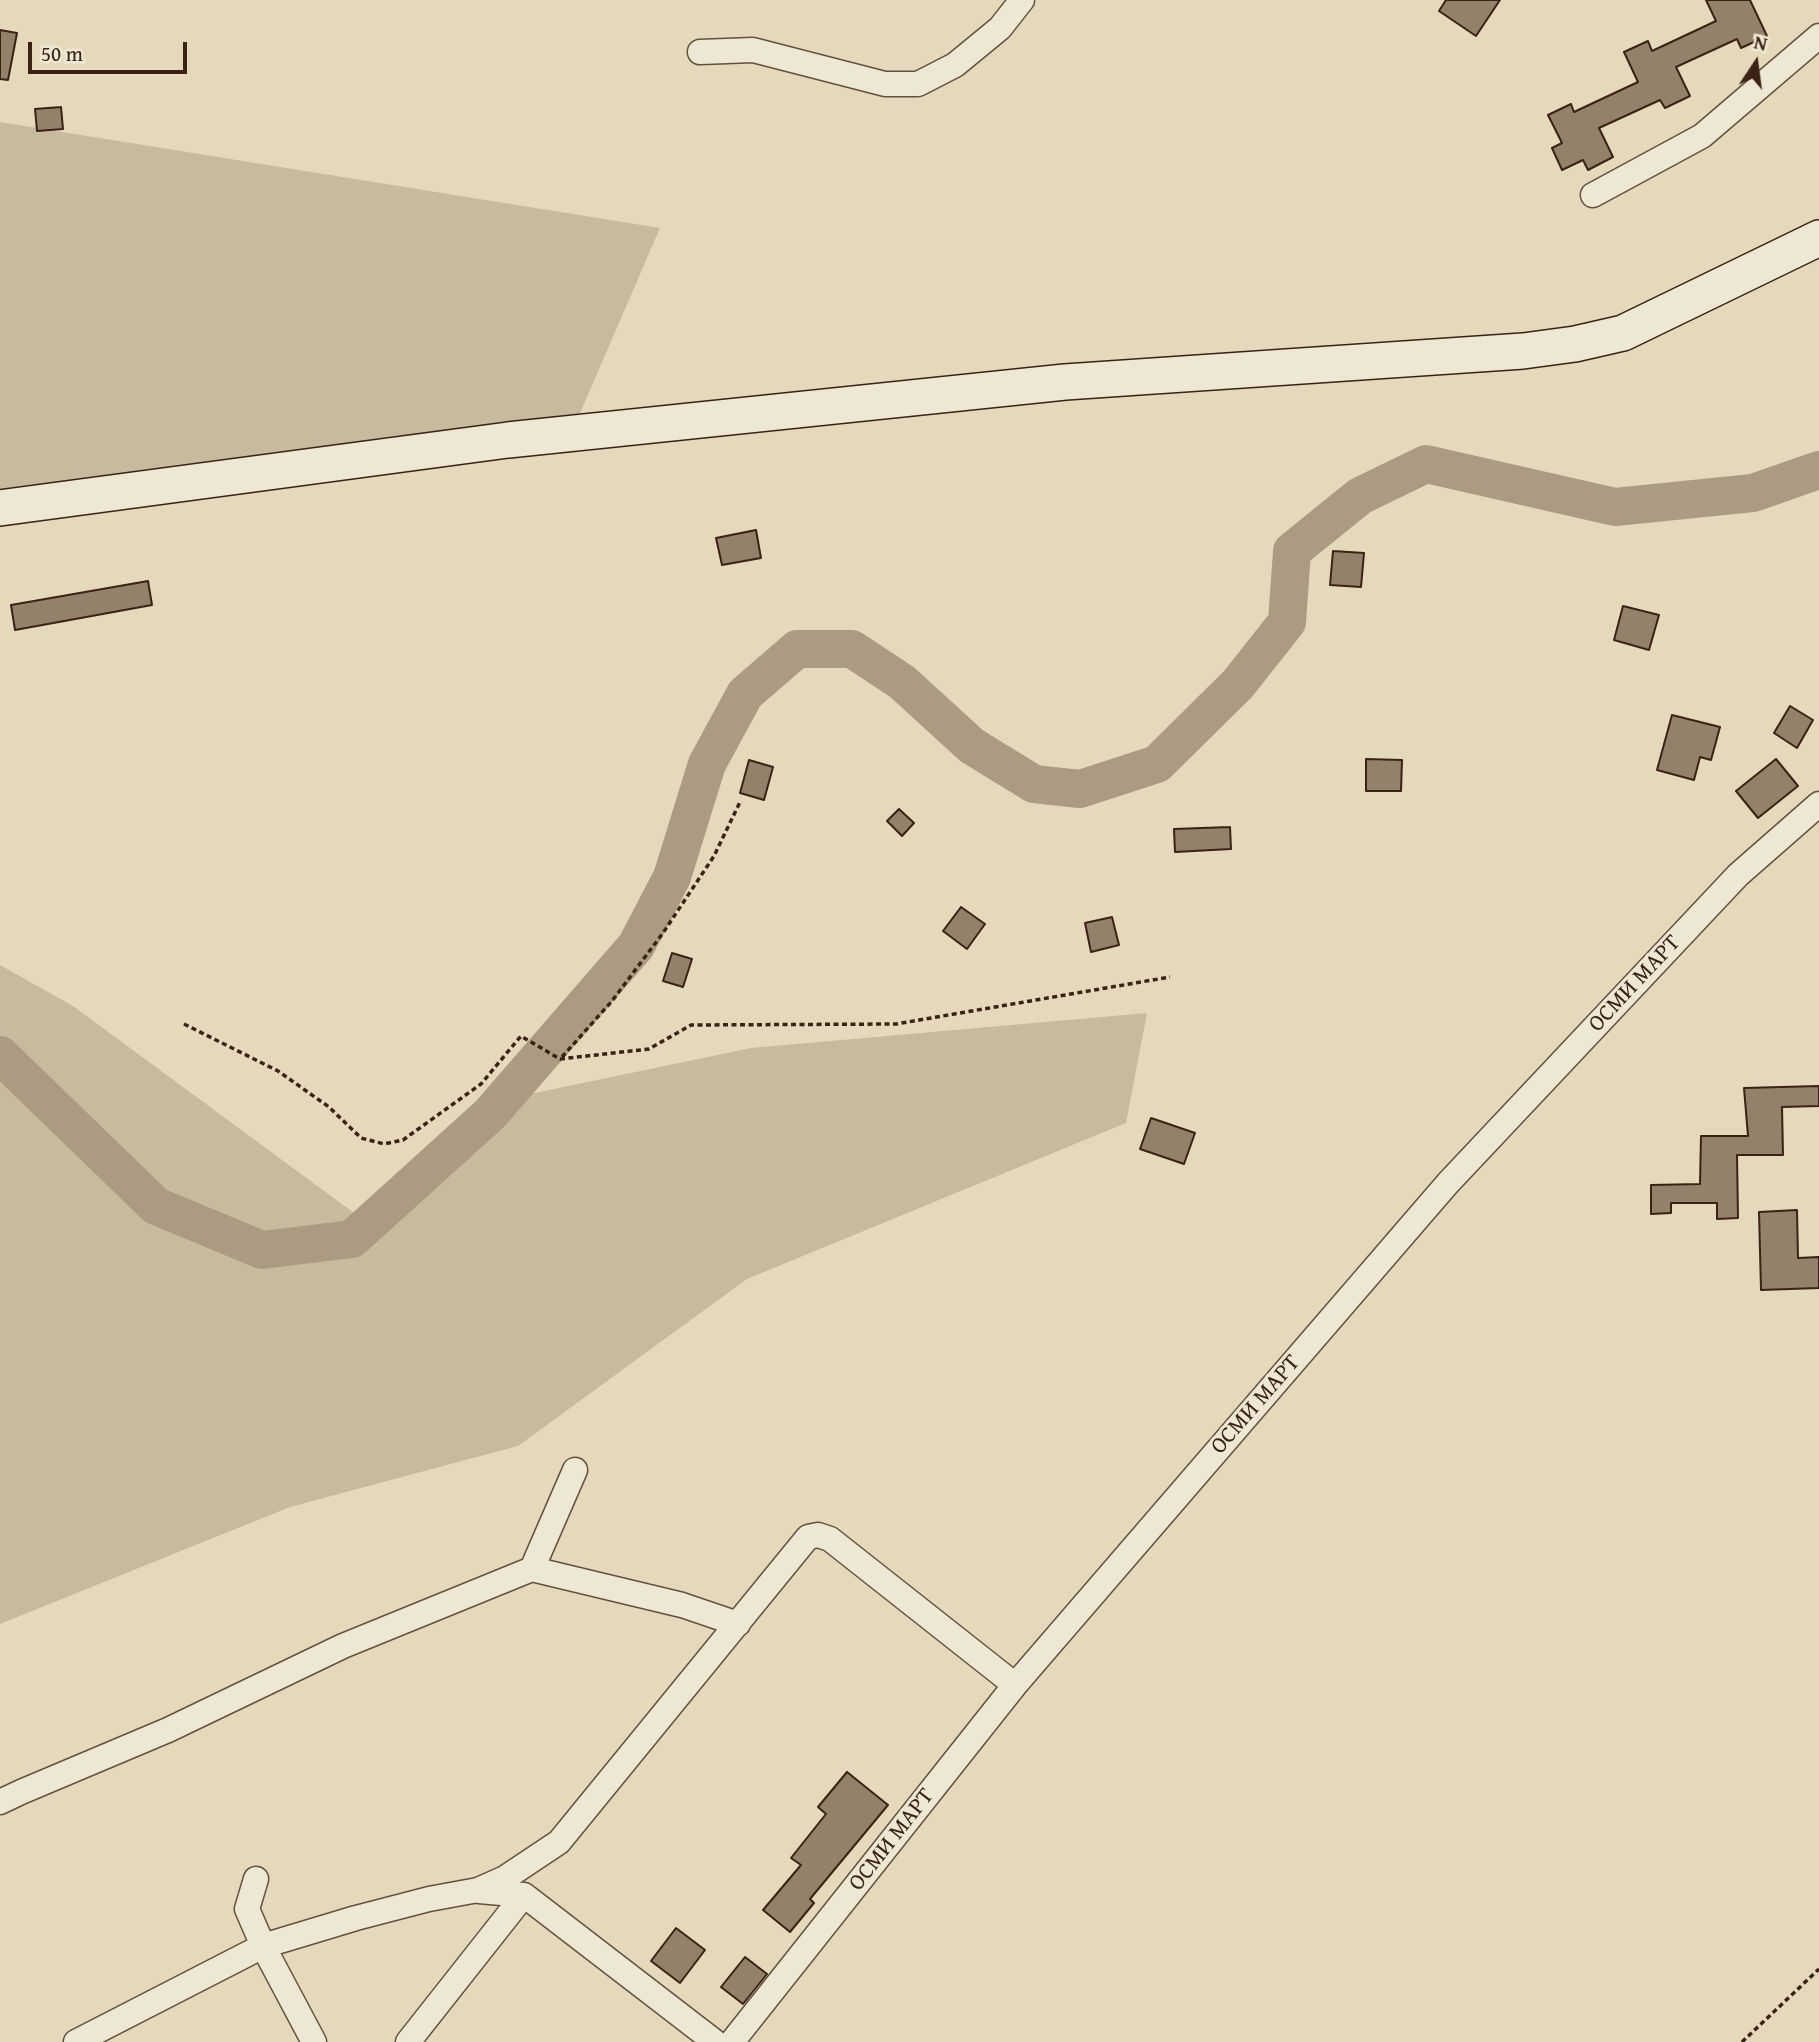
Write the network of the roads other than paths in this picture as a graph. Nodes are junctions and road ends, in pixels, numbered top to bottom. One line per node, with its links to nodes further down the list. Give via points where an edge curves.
1 (1022, 0): 3 (street, via 1000,28 955,65 918,84 886,84 752,50)
2 (1819, 36): 4 (street, via 1702,136)
3 (700, 52)
4 (1592, 195)
5 (1819, 238): 6 (street, via 1623,333 1575,344 1065,382 708,419 508,440)
6 (0, 508)
7 (1819, 804): 11 (street, ОСМИ МАРТ, via 1738,875 1448,1183)
8 (575, 1469): 9 (street)
9 (532, 1569): 10 (street, via 682,1605); 12 (street, via 343,1646 168,1730)
10 (738, 1624): 11 (street, via 808,1537 818,1535 830,1539); 14 (street, via 559,1842)
11 (1014, 1685): 21 (street, ОСМИ МАРТ)
12 (0, 1802)
13 (256, 1879): 16 (street, via 247,1909)
14 (478, 1891): 15 (street); 16 (street, via 429,1899)
15 (524, 1895): 19 (street); 20 (street)
16 (263, 1946): 17 (street); 18 (street)
17 (76, 2042)
18 (314, 2042)
19 (408, 2042)
20 (715, 2042)
21 (732, 2042)

